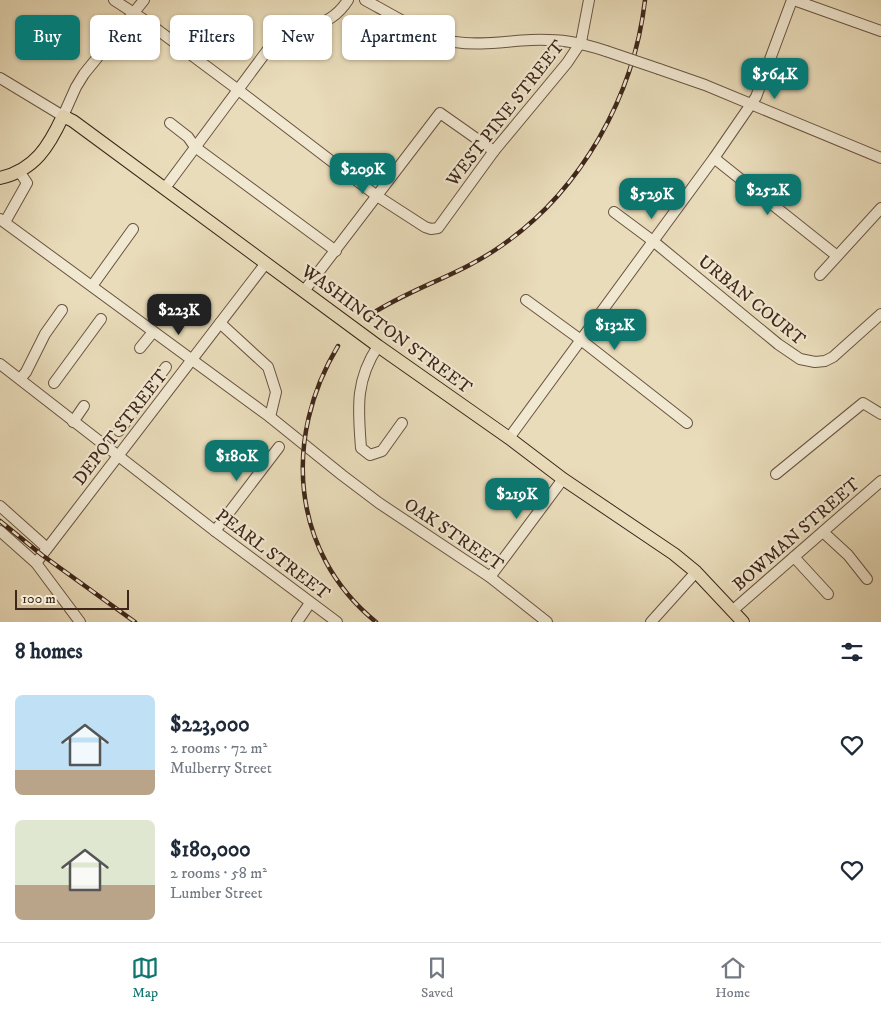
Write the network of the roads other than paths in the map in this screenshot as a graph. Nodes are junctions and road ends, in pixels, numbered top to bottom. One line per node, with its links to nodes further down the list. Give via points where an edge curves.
1 (114, 0): 7 (street)
2 (144, 0): 7 (street)
3 (348, 0): 11 (street, via 328,21 299,27 281,36)
4 (365, 0): 9 (street, via 452,42)
5 (590, 0): 9 (street, WEST PINE STREET)
6 (793, 0): 8 (street); 12 (street)
7 (135, 13): 11 (street); 13 (street, via 84,74)
8 (881, 31)
9 (581, 42): 12 (street, bridge); 16 (street, WEST PINE STREET, via 567,64)
10 (0, 78): 13 (street, WASHINGTON STREET)
11 (237, 89): 15 (street); 22 (street)
12 (752, 104): 17 (street); 18 (street)
13 (63, 116): 19 (main road, via 47,147); 21 (main road, WASHINGTON STREET)
14 (170, 123): 15 (street)
15 (195, 147): 21 (street); 28 (street)
16 (494, 150): 22 (street, WEST PINE STREET, via 438,228 425,227); 22 (street, via 440,113)
17 (714, 158): 27 (street); 29 (street)
18 (881, 158)
19 (19, 171): 20 (main road); 25 (street, via 28,183)
20 (2, 174)
21 (165, 188): 30 (main road, WASHINGTON STREET)
22 (377, 196): 28 (street)
23 (881, 208): 29 (street)
24 (614, 212): 27 (street, URBAN COURT)
25 (2, 220): 32 (street, OAK STREET)
26 (133, 230): 32 (street)
27 (653, 241): 36 (street, URBAN COURT, via 800,359 815,362 833,357); 40 (street)
28 (336, 251): 33 (street)
29 (837, 256): 31 (street)
30 (266, 263): 33 (main road, WASHINGTON STREET); 38 (street, DEPOT STREET)
31 (820, 275)
32 (92, 286): 39 (street, OAK STREET)
33 (304, 291): 41 (main road, WASHINGTON STREET)
34 (526, 300): 40 (street)
35 (62, 310): 46 (street)
36 (881, 314)
37 (101, 318): 47 (street)
38 (220, 323): 43 (street, DEPOT STREET); 50 (street, via 268,366 276,392)
39 (153, 332): 42 (street); 43 (street, OAK STREET)
40 (580, 340): 53 (street); 55 (street)
41 (378, 346): 52 (street, via 369,360 358,396 361,448 370,455 382,451); 55 (main road, WASHINGTON STREET)
42 (140, 348)
43 (191, 360): 50 (street, OAK STREET); 57 (street, DEPOT STREET)
44 (0, 364): 46 (street, PEARL STREET)
45 (166, 367): 54 (street)
46 (20, 379): 51 (street, PEARL STREET)
47 (54, 383)
48 (84, 406): 51 (street)
49 (881, 414): 58 (street, via 862,403)
50 (270, 417): 69 (street, OAK STREET, via 379,503)
51 (73, 422): 57 (street, PEARL STREET)
52 (402, 423)
53 (687, 423)
54 (119, 431)
55 (509, 438): 59 (main road, WASHINGTON STREET)
56 (279, 447): 63 (street)
57 (117, 456): 63 (street, PEARL STREET); 65 (street, DEPOT STREET)
58 (776, 474)
59 (563, 479): 68 (main road, WASHINGTON STREET); 69 (street)
60 (881, 481): 64 (street, BOWMAN STREET)
61 (0, 506): 65 (street)
62 (0, 531): 67 (street)
63 (215, 531): 72 (street, PEARL STREET)
64 (823, 532): 66 (street, BOWMAN STREET); 70 (street, via 848,555)
65 (47, 548): 67 (street, DEPOT STREET)
66 (794, 558): 71 (street); 73 (street, BOWMAN STREET)
67 (36, 563): 74 (street)
68 (696, 572): 73 (main road, WASHINGTON STREET); 78 (street)
69 (490, 577): 77 (street, OAK STREET)
70 (867, 579)
71 (828, 594)
72 (310, 603): 75 (street); 76 (street, PEARL STREET)
73 (732, 611): 79 (main road, WASHINGTON STREET)
74 (80, 622)
75 (297, 622)
76 (337, 622)
77 (547, 622)
78 (651, 622)
79 (742, 622)

